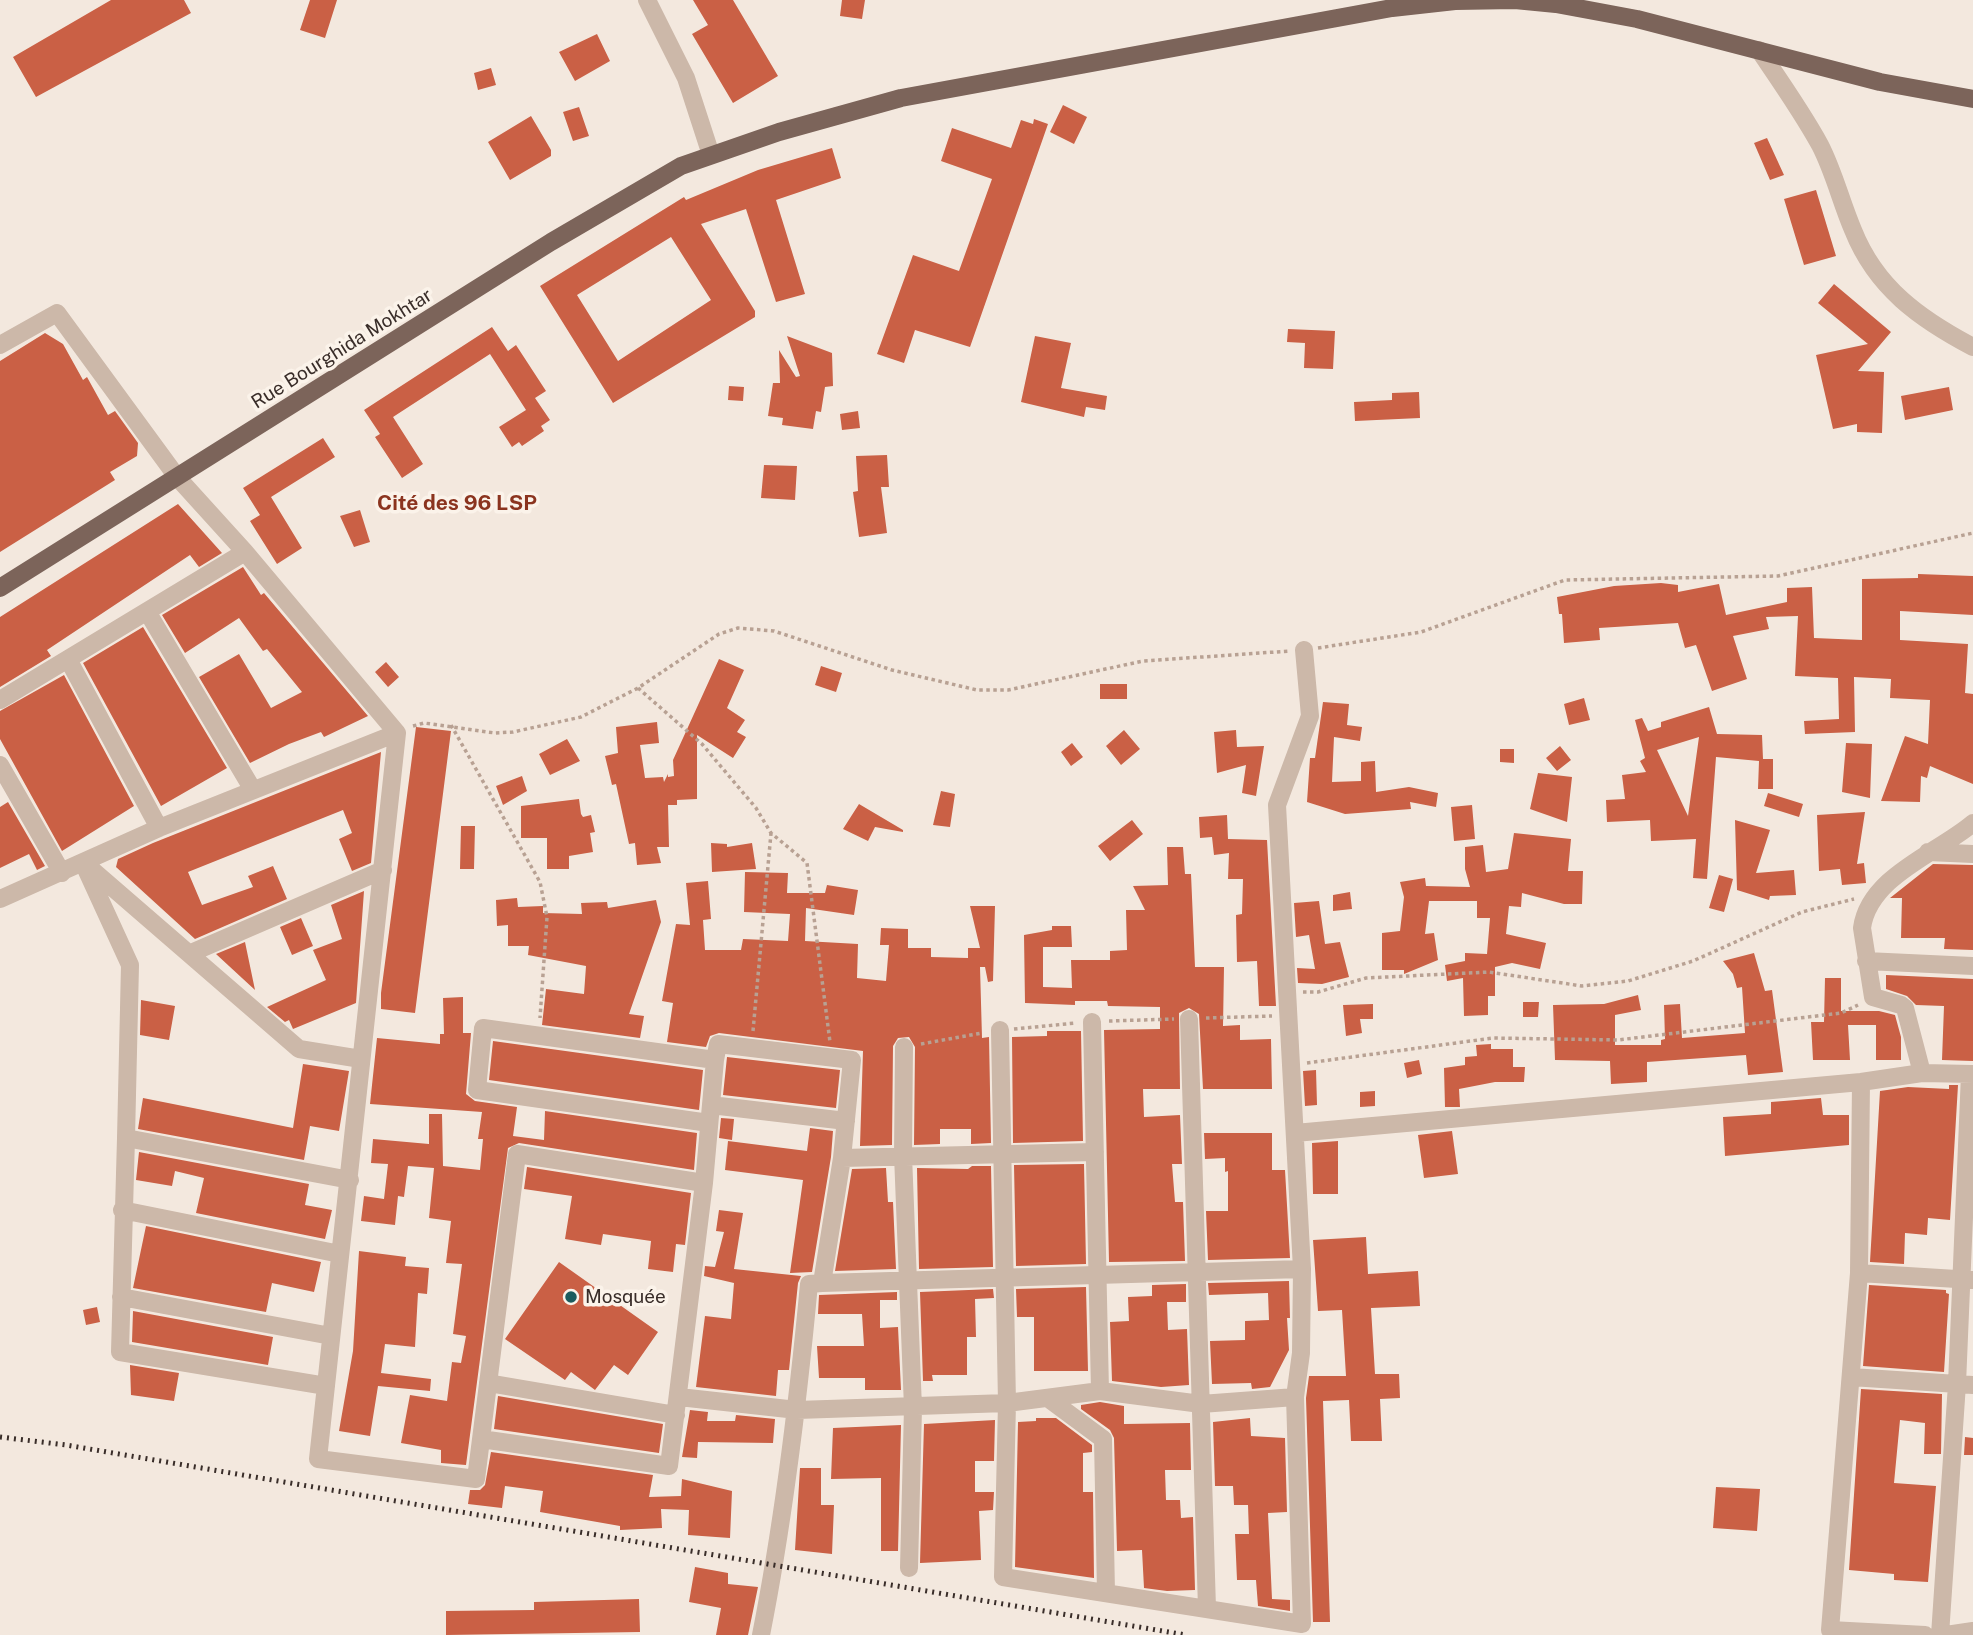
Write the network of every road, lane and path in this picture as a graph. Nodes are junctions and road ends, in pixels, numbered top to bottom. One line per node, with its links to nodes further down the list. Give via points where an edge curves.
1 (647, 0): 4 (street, via 682,68)
2 (1759, 50): 3 (main road, Rue Bourghida Mokhtar, via 1880,82); 4 (main road, Rue Bourghida Mokhtar, via 1556,4 1455,1 1391,8 901,98); 6 (street, via 1821,146 1872,268 1917,315)
3 (1973, 99)
4 (711, 155): 7 (main road, Rue Bourghida Mokhtar, via 681,166 561,236)
5 (0, 345): 7 (street, via 57,313)
6 (1973, 347)
7 (177, 477): 9 (street); 10 (main road, Rue Bourghida Mokhtar)
8 (1973, 533): 12 (path, via 1778,576 1565,580 1421,632)
9 (245, 552): 11 (street); 17 (street)
10 (0, 588)
11 (148, 613): 13 (street); 19 (street)
12 (1304, 650): 14 (path, via 1143,661 1008,690 977,690 892,670 774,631 745,628 719,634); 33 (street, via 1310,716 1277,805)
13 (69, 661): 15 (street); 21 (street)
14 (638, 688): 16 (path, via 581,717 513,732); 22 (path, via 702,744)
15 (0, 700)
16 (451, 725): 17 (path, via 424,723); 38 (path, via 532,865 545,900)
17 (397, 733): 19 (street); 26 (street)
18 (0, 765): 27 (street)
19 (253, 790): 21 (street)
20 (1973, 823): 23 (street)
21 (159, 828): 25 (street)
22 (771, 833): 40 (path); 41 (path, via 807,863)
23 (1928, 852): 24 (street); 28 (street)
24 (1973, 854)
25 (83, 862): 27 (street); 30 (street); 51 (street, via 130,965)
26 (383, 870): 30 (street); 42 (street)
27 (62, 873): 29 (street)
28 (1880, 893): 31 (street, via 1863,917); 33 (path, via 1802,912 1693,961 1628,981 1582,986 1489,972 1366,978 1318,992)
29 (0, 899)
30 (191, 953): 42 (street, via 299,1049)
31 (1866, 961): 32 (street); 34 (street)
32 (1973, 966)
33 (1287, 993): 44 (street)
34 (1873, 997): 44 (path, via 1840,1013 1799,1019 1618,1040 1493,1038); 45 (street, via 1905,1009)
35 (1189, 1019): 61 (street)
36 (1092, 1022): 52 (street)
37 (999, 1030): 53 (street)
38 (539, 1037): 43 (street); 48 (street, via 483,1028 477,1090)
39 (904, 1046): 54 (street)
40 (751, 1047): 41 (street); 43 (street, via 718,1044)
41 (832, 1056): 49 (street, via 852,1060)
42 (361, 1059): 56 (street)
43 (715, 1060): 48 (street)
44 (1291, 1065): 50 (street)
45 (1922, 1073): 46 (street); 47 (street)
46 (1971, 1074): 66 (street)
47 (1861, 1082): 50 (street); 62 (street)
48 (710, 1114): 49 (street); 57 (street)
49 (846, 1121): 55 (street)
50 (1295, 1133): 60 (street)
51 (126, 1138): 56 (street); 58 (street)
52 (1095, 1152): 53 (street); 63 (street)
53 (1000, 1154): 54 (street); 64 (street)
54 (903, 1155): 55 (street); 65 (street)
55 (842, 1158): 67 (street)
56 (351, 1180): 59 (street)
57 (704, 1183): 71 (street, via 517,1154); 75 (street)
58 (122, 1210): 59 (street); 68 (street)
59 (340, 1254): 69 (street)
60 (1303, 1269): 61 (street); 76 (street)
61 (1198, 1271): 63 (street); 79 (street)
62 (1859, 1273): 66 (street); 70 (street)
63 (1098, 1274): 64 (street); 74 (street)
64 (1003, 1278): 65 (street); 78 (street)
65 (906, 1280): 67 (street); 80 (street)
66 (1967, 1280): 72 (street)
67 (822, 1283): 81 (street, via 809,1284)
68 (121, 1297): 69 (street); 73 (street, via 120,1352)
69 (331, 1336): 73 (street)
70 (1851, 1377): 72 (street); 89 (street, via 1830,1630)
71 (488, 1383): 82 (street); 83 (street)
72 (1965, 1385): 90 (street)
73 (326, 1386): 83 (street, via 318,1459 476,1479)
74 (1100, 1391): 77 (street); 79 (street)
75 (679, 1397): 81 (street); 82 (street)
76 (1295, 1397): 79 (street); 86 (street, via 1303,1624)
77 (1048, 1399): 78 (street); 85 (street, via 1103,1439)
78 (1007, 1403): 80 (street); 85 (street, via 1003,1577)
79 (1201, 1404): 86 (street)
80 (913, 1408): 81 (street); 84 (street)
81 (797, 1410): 88 (street)
82 (676, 1415): 83 (street, via 669,1466)
83 (481, 1438)
84 (909, 1568)
85 (1106, 1593): 86 (street)
86 (1207, 1608)
87 (1973, 1631): 91 (street)
88 (761, 1635)
89 (1925, 1635)
90 (1940, 1635)
91 (1946, 1635)

